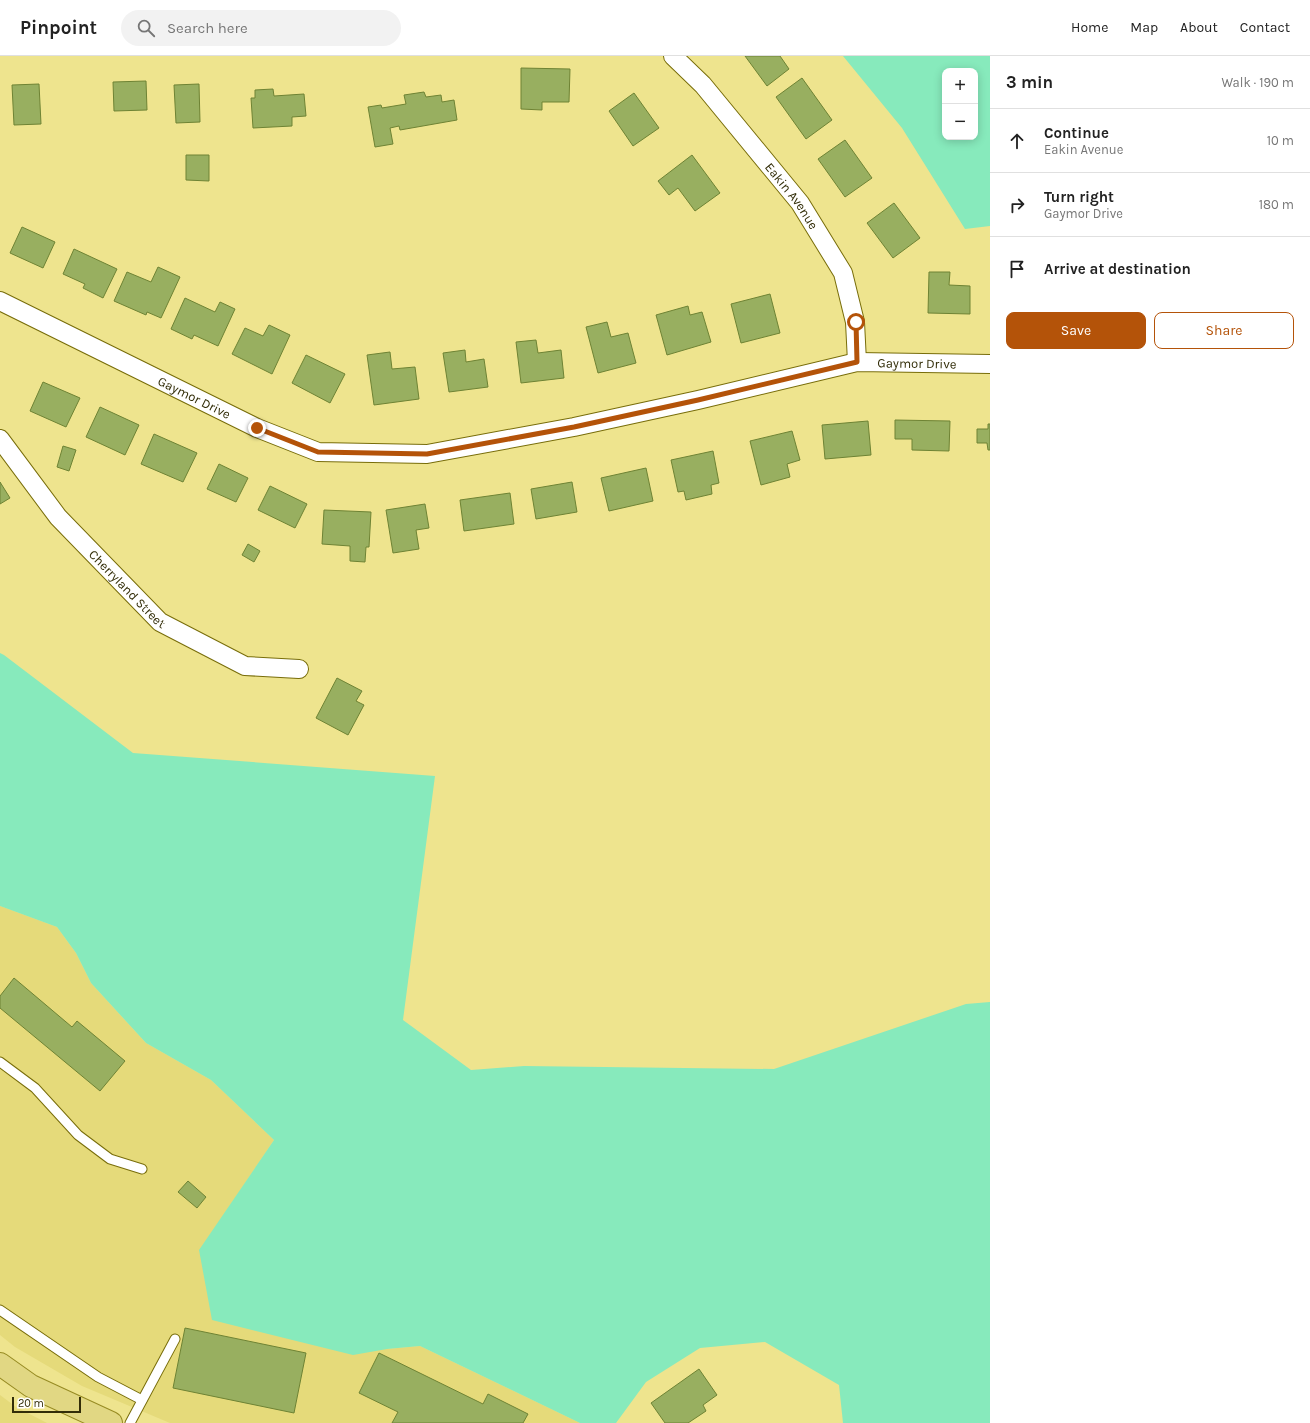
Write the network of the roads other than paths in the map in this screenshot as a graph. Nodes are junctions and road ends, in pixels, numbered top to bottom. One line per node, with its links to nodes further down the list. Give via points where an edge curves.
1 (673, 56): 3 (street, Eakin Avenue, via 703,85 800,203 843,273 856,322)
2 (0, 301): 3 (street, Gaymor Drive, via 257,428 318,452 427,454 582,425)
3 (857, 362): 4 (street, Gaymor Drive)
4 (990, 364)
5 (0, 439): 6 (street, Cherryland Street, via 58,517 160,622 245,666)
6 (299, 669)
7 (0, 1062): 8 (lane, via 35,1088 78,1135 110,1158)
8 (142, 1169)
9 (0, 1310): 12 (lane, via 98,1377)
10 (175, 1339): 12 (lane)
11 (0, 1364): 13 (main road, via 31,1386)
12 (142, 1400): 14 (lane)
13 (111, 1423)
14 (130, 1423)

